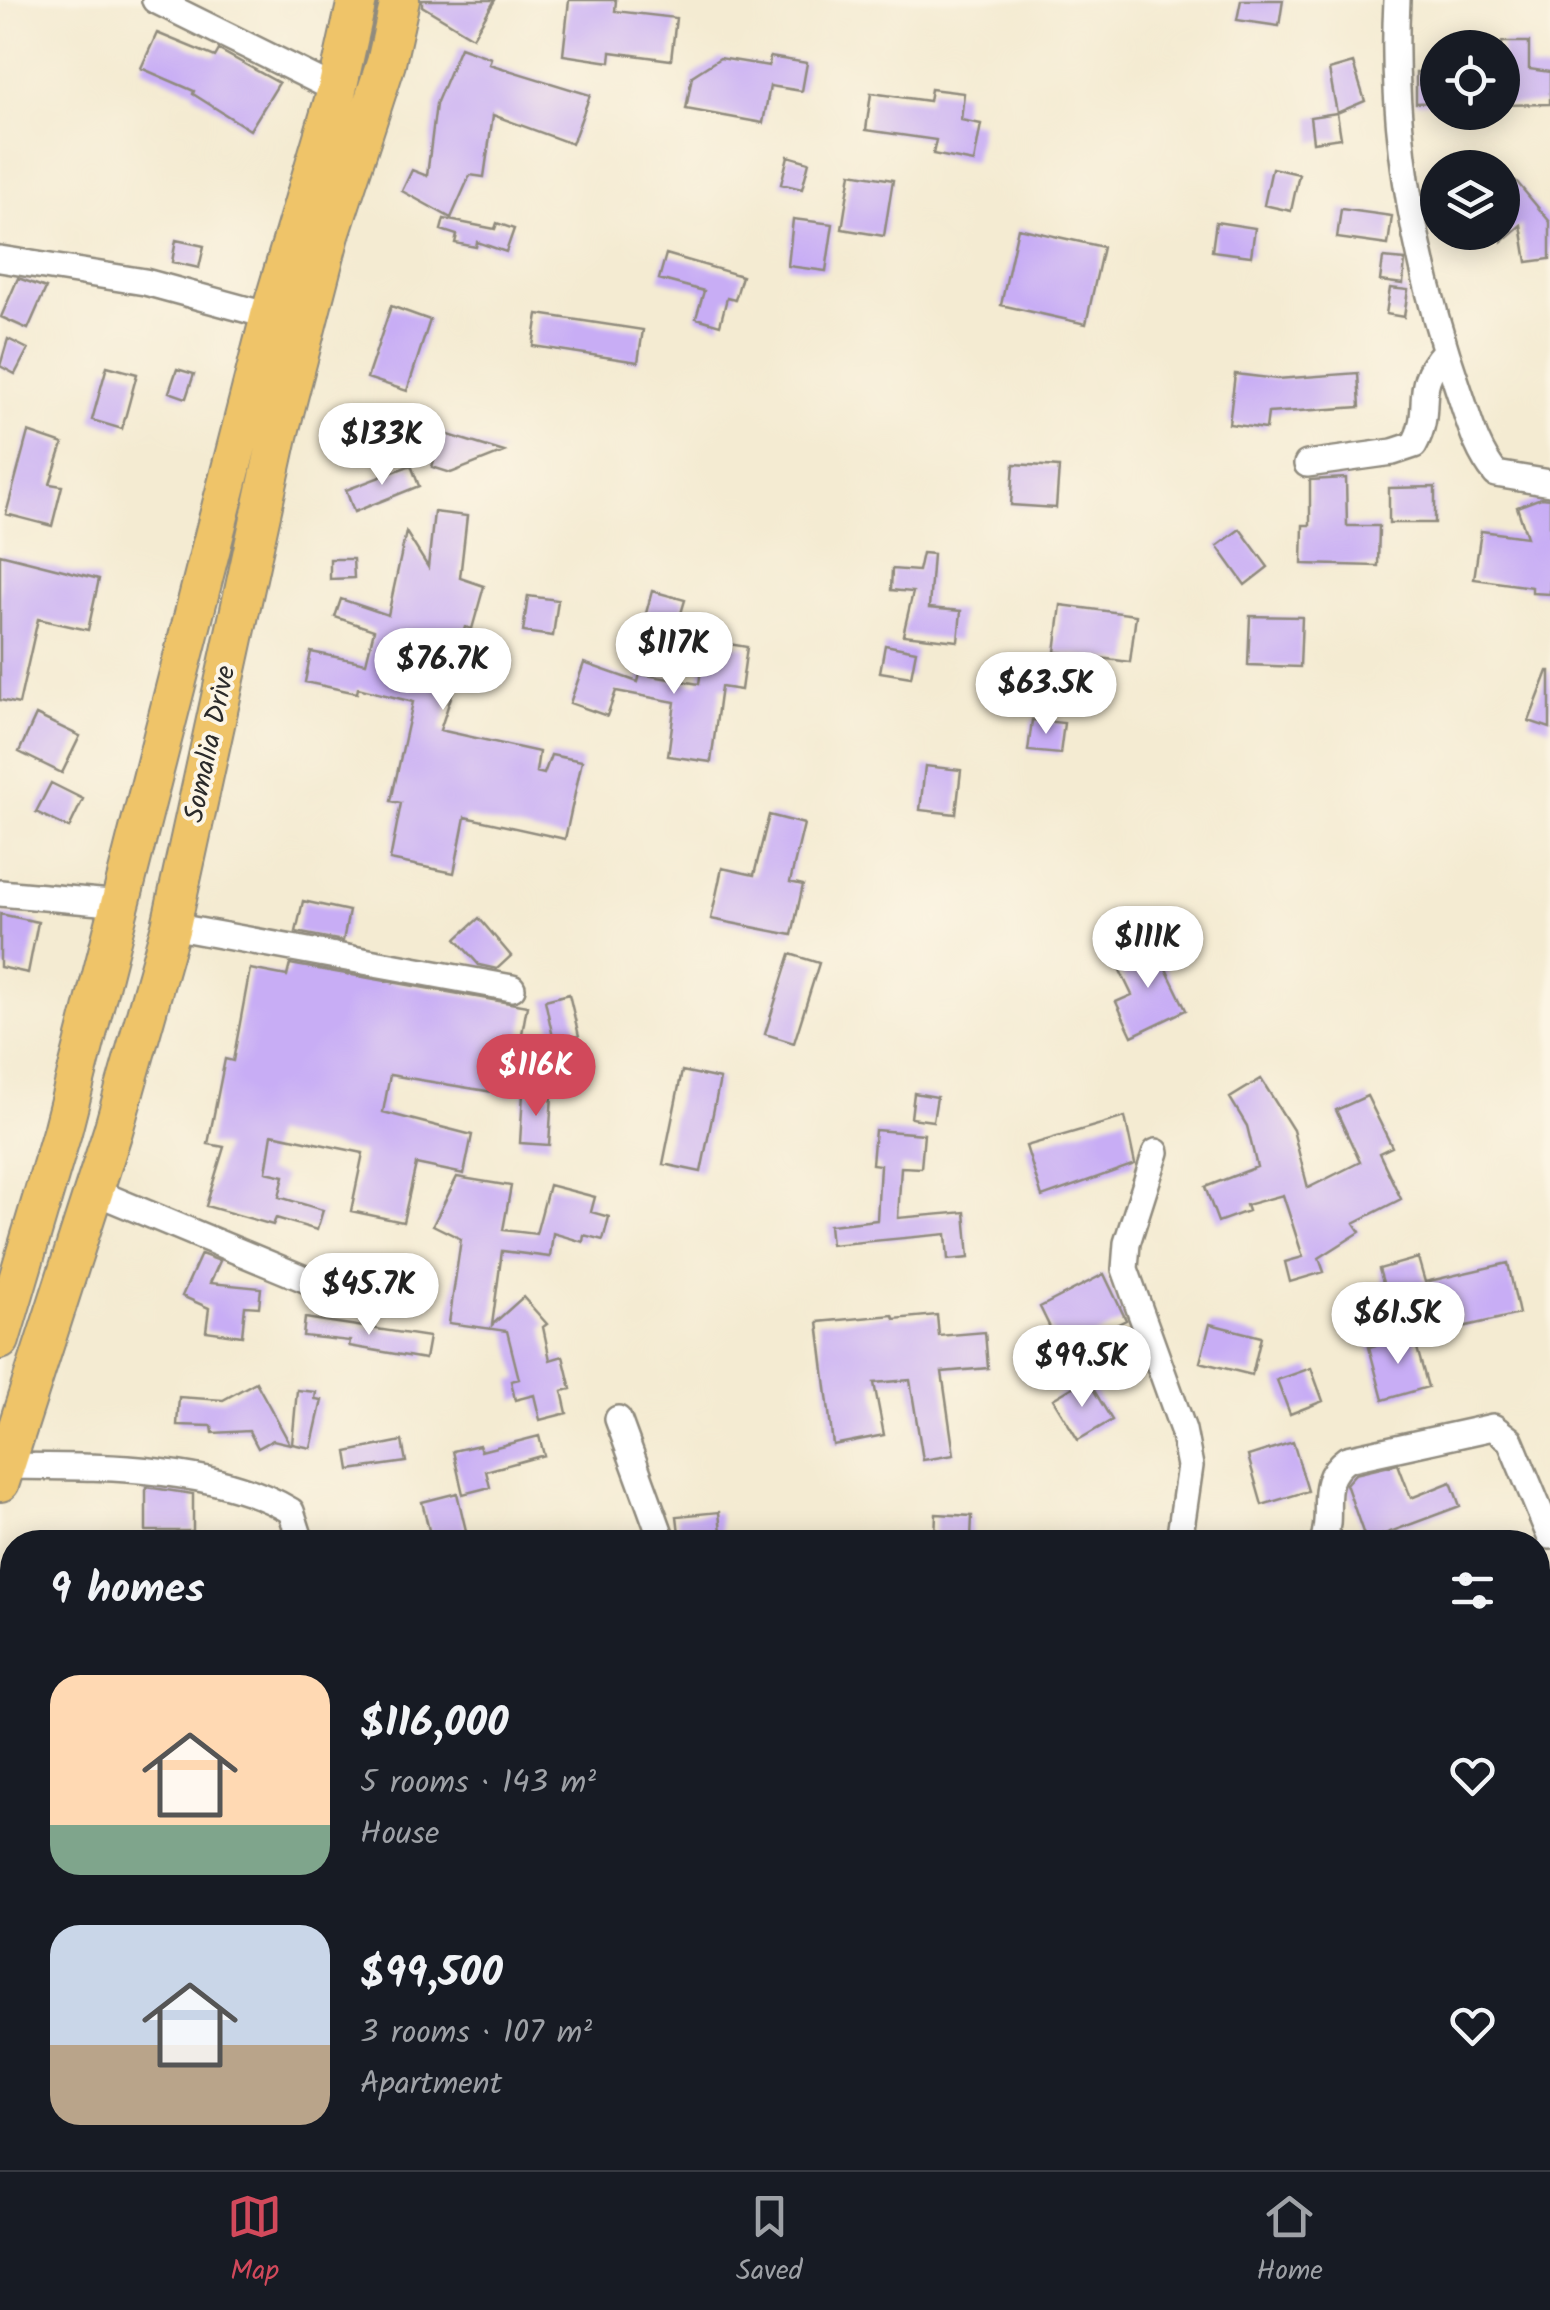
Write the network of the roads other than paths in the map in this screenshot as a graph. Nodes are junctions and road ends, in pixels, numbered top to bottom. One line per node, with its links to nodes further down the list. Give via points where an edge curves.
1 (156, 0): 5 (street)
2 (357, 0): 5 (main road, Somalia Drive)
3 (400, 0): 13 (main road, Somalia Drive, via 278,436)
4 (1397, 0): 8 (street, via 1415,248)
5 (337, 90): 7 (main road, Somalia Drive)
6 (0, 259): 7 (street, via 145,282)
7 (270, 316): 12 (main road, Somalia Drive)
8 (1445, 351): 9 (street, via 1426,372 1422,431 1414,445); 10 (street, via 1484,459 1496,474)
9 (1307, 464)
10 (1550, 483)
11 (0, 893): 12 (street)
12 (122, 904): 18 (main road, Somalia Drive)
13 (171, 926): 14 (street); 16 (main road, Somalia Drive)
14 (512, 988)
15 (1156, 1152): 24 (street, via 1125,1269 1184,1430 1190,1466)
16 (94, 1190): 17 (street); 21 (main road, Somalia Drive)
17 (336, 1292)
18 (6, 1301): 19 (main road, Somalia Drive)
19 (0, 1340)
20 (618, 1419): 23 (street)
21 (3, 1474): 22 (street, via 164,1474 268,1497 291,1511)
22 (297, 1530)
23 (659, 1530)
24 (1182, 1530)
25 (1324, 1530): 26 (street, via 1326,1484 1347,1459 1494,1427 1510,1440)
26 (1548, 1530)

